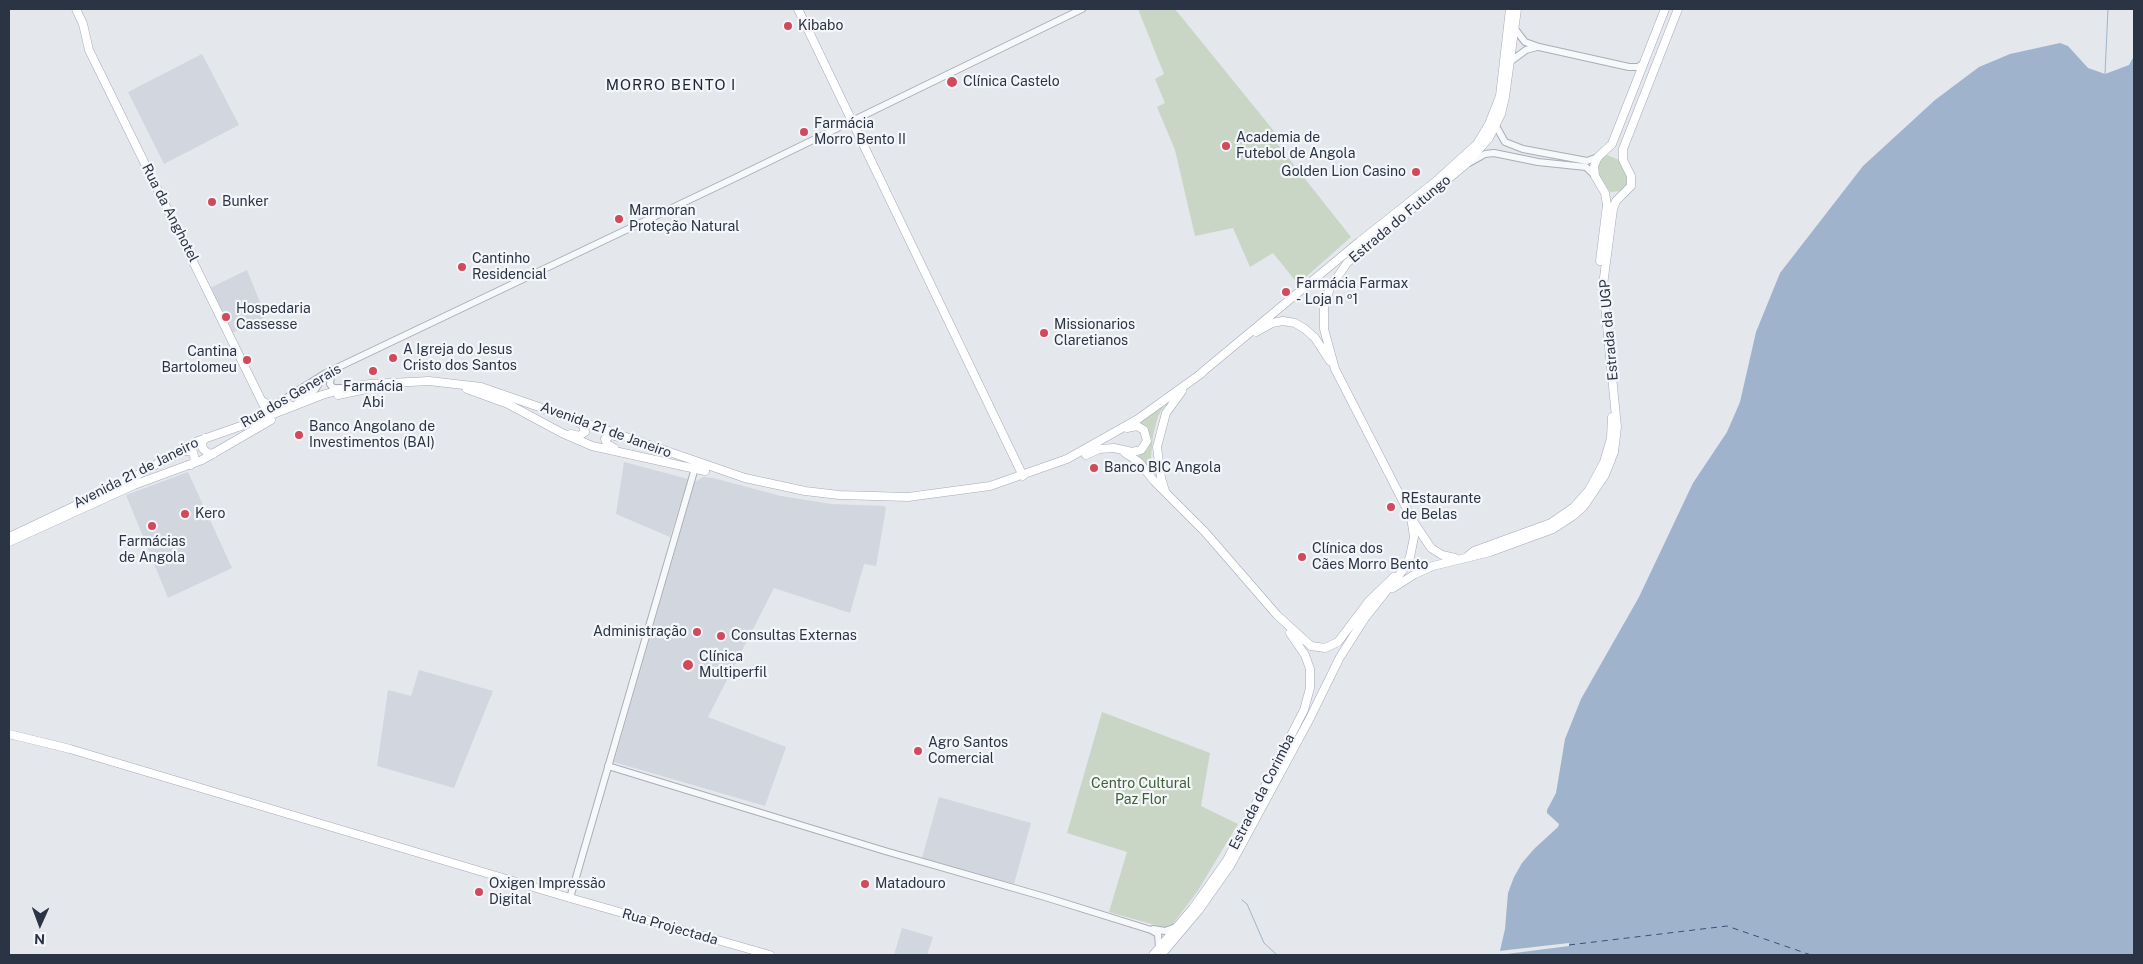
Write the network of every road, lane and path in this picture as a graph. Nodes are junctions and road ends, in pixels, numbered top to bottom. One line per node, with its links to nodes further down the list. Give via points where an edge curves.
1 (75, 9): 33 (main road, Rua da Anghotel, via 83,24 89,50 261,401)
2 (798, 9): 14 (main road)
3 (1082, 9): 14 (street, Rua dos Generais)
4 (1510, 9): 25 (main road, Estrada do Futungo, via 1500,96 1477,144)
5 (1516, 9): 8 (main road, Estrada do Futungo)
6 (1665, 9): 11 (main road)
7 (1678, 9): 20 (main road, Estrada da UGP, via 1624,145)
8 (1515, 28): 9 (street, via 1525,42); 10 (main road, Estrada do Futungo)
9 (1539, 47): 10 (street, via 1526,50); 12 (street)
10 (1511, 61): 15 (main road, Estrada do Futungo)
11 (1644, 63): 12 (street); 13 (main road)
12 (1629, 67): 13 (street, via 1636,71)
13 (1638, 79): 17 (main road)
14 (852, 120): 26 (street, Rua dos Generais); 44 (main road)
15 (1496, 126): 16 (street, via 1501,138); 21 (main road, Estrada do Futungo)
16 (1509, 144): 18 (street, via 1503,148); 19 (street, via 1578,160)
17 (1606, 152): 19 (main road); 20 (main road, via 1617,154)
18 (1506, 154): 21 (street, via 1485,154); 22 (street, via 1586,168)
19 (1598, 157): 22 (main road, via 1594,166)
20 (1624, 160): 24 (main road, Estrada da UGP, via 1631,181)
21 (1466, 165): 27 (main road, Estrada do Futungo, via 1356,254 1334,280 1326,297 1323,318)
22 (1595, 176): 23 (main road)
23 (1605, 194): 24 (main road); 49 (main road, Estrada da UGP, via 1608,209 1598,290 1612,412 1611,438 1604,462 1590,490 1563,516 1541,528 1474,550)
24 (1622, 196): 49 (main road, Estrada da UGP, via 1614,205 1603,277 1617,427 1614,452 1605,475 1584,506 1560,525 1490,552)
25 (1227, 352): 27 (main road, via 1266,326 1287,322 1308,332); 29 (main road, Estrada do Futungo)
26 (337, 368): 28 (street, Rua dos Generais); 30 (street, via 330,376 330,384 338,389)
27 (1335, 369): 46 (main road, Estrada do Futungo)
28 (326, 373): 31 (street, via 314,391); 33 (street, Rua dos Generais)
29 (1202, 373): 37 (main road, Avenida 21 de Janeiro); 45 (main road, Estrada do Futungo, via 1179,394 1162,424 1157,458)
30 (350, 387): 31 (main road, Avenida 21 de Janeiro); 32 (main road, Avenida 21 de Janeiro, via 443,381 491,389)
31 (294, 405): 33 (main road, Rua da Anghotel); 35 (main road, Avenida 21 de Janeiro)
32 (535, 405): 34 (main road, via 580,423 585,432 575,435); 41 (main road, Avenida 21 de Janeiro)
33 (269, 408): 35 (street, Rua dos Generais)
34 (530, 416): 40 (main road, Avenida 21 de Janeiro, via 465,388 428,385 380,387 327,398 295,409 262,424); 41 (main road, Avenida 21 de Janeiro, via 592,446)
35 (235, 428): 36 (main road, Avenida 21 de Janeiro)
36 (205, 438): 39 (main road, Avenida 21 de Janeiro); 40 (main road, via 203,449)
37 (1105, 439): 38 (main road, via 1133,426 1144,430 1147,438 1144,448 1137,452); 44 (main road, Avenida 21 de Janeiro, via 1067,459)
38 (1106, 449): 43 (main road, Avenida 21 de Janeiro, via 1091,452 1032,478 984,491 908,500 869,501 809,496); 45 (main road, Estrada do Futungo, via 1132,457)
39 (181, 450): 42 (main road, via 193,452 195,460); 47 (main road, Avenida 21 de Janeiro, via 122,483)
40 (213, 454): 42 (main road, Avenida 21 de Janeiro)
41 (682, 461): 41 (main road, via 611,435 605,439 609,446 619,450); 43 (main road, Avenida 21 de Janeiro); 44 (main road, Avenida 21 de Janeiro, via 779,486 868,497 958,492)
42 (191, 465): 48 (main road, Avenida 21 de Janeiro, via 134,485)
43 (695, 468): 56 (street)
44 (1023, 476)
45 (1165, 491): 53 (main road, Estrada do Futungo)
46 (1411, 517): 50 (main road, via 1431,548); 51 (main road, Estrada do Futungo, via 1413,543)
47 (9, 537)
48 (9, 542)
49 (1469, 555): 50 (main road, Estrada da UGP)
50 (1457, 559): 52 (main road, Estrada da UGP, via 1422,571)
51 (1403, 570): 52 (main road, Estrada do Futungo); 53 (main road, Estrada do Futungo, via 1362,610 1342,638 1325,648 1307,643)
52 (1387, 592): 54 (main road, Estrada do Futungo, via 1356,631)
53 (1277, 615): 58 (main road, Estrada da Corimba, via 1309,662 1311,679 1307,701 1227,860)
54 (1318, 699): 60 (main road, Estrada da Corimba, via 1230,866 1199,910)
55 (9, 734): 57 (main road, Rua Projectada, via 70,749)
56 (608, 766): 57 (street); 59 (street)
57 (570, 898): 61 (main road, Rua Projectada)
58 (1179, 926): 59 (street, via 1165,931); 60 (main road, Estrada da Corimba)
59 (1146, 929): 60 (street, via 1158,934)
60 (1160, 952): 62 (main road, Estrada da Corimba)
61 (770, 955)
62 (1153, 955)

